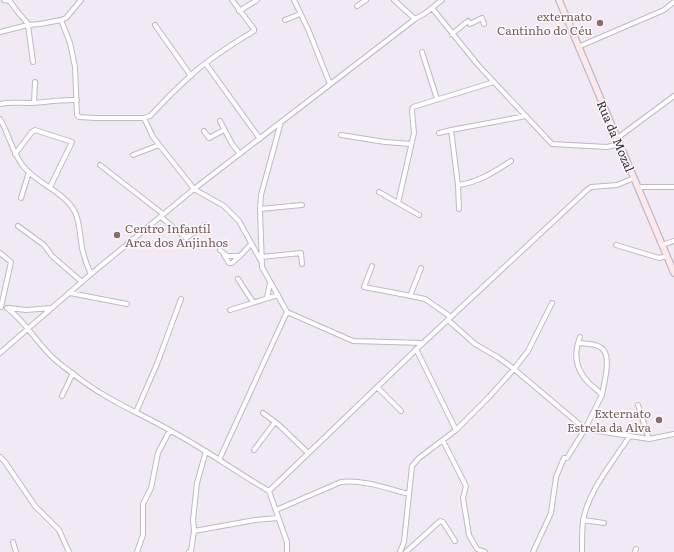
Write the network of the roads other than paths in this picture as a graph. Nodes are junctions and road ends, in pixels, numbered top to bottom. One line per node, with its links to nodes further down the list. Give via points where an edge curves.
1 (4, 0): 2 (street)
2 (9, 0): 20 (street)
3 (81, 0): 17 (street)
4 (232, 0): 14 (street)
5 (257, 0): 14 (street)
6 (294, 0): 15 (street)
7 (366, 0): 12 (street)
8 (394, 0): 16 (street)
9 (442, 0): 13 (street)
10 (558, 0): 24 (main road, Rua da Mozal)
11 (674, 2): 24 (street, via 664,10)
12 (357, 6)
13 (432, 8): 16 (street); 23 (street)
14 (239, 11): 27 (street, via 254,31)
15 (300, 14): 18 (street); 31 (street)
16 (415, 19): 31 (street)
17 (62, 20): 20 (street); 34 (street, via 75,67)
18 (285, 20)
19 (484, 24): 23 (street, via 482,18 470,24 468,20)
20 (29, 25): 22 (street); 26 (street)
21 (155, 26): 28 (street)
22 (0, 32)
23 (452, 34): 30 (street)
24 (578, 47): 48 (main road, Rua da Mozal)
25 (422, 52): 33 (street)
26 (33, 62)
27 (206, 64): 28 (street); 47 (street)
28 (191, 76): 38 (street, via 150,116)
29 (35, 82): 35 (street)
30 (494, 82): 33 (street); 37 (street)
31 (330, 84): 41 (street)
32 (674, 96): 48 (street)
33 (437, 99): 49 (street, via 413,107 414,133)
34 (77, 100): 35 (street); 38 (street, via 76,112 79,117)
35 (34, 102): 36 (street)
36 (0, 104)
37 (526, 116): 43 (street); 48 (street, via 552,144 607,147)
38 (144, 118): 50 (street)
39 (0, 119): 51 (street)
40 (220, 120): 42 (street)
41 (281, 122): 47 (street); 67 (street, via 261,195)
42 (224, 130): 44 (street, via 209,138); 52 (street)
43 (451, 130): 45 (street); 58 (street)
44 (204, 131)
45 (439, 133)
46 (340, 135): 49 (street)
47 (260, 139): 52 (street)
48 (618, 141): 57 (main road, Rua da Mozal)
49 (411, 144): 65 (street)
50 (159, 145): 53 (street); 62 (street)
51 (15, 154): 56 (street); 59 (street, via 35,130 72,142)
52 (240, 154): 62 (street)
53 (133, 155)
54 (511, 162): 58 (street, via 491,175)
55 (100, 165): 69 (street)
56 (29, 172): 59 (street); 64 (street)
57 (634, 178): 60 (main road, Rua da Mozal); 106 (street, via 617,185 591,187 587,190)
58 (458, 185): 68 (street)
59 (50, 187): 89 (street, via 75,212)
60 (638, 187): 61 (street); 76 (main road, Rua da Mozal)
61 (674, 187)
62 (194, 189): 69 (street); 74 (street, via 224,206 239,221)
63 (379, 192): 65 (street)
64 (21, 198)
65 (398, 203): 70 (street)
66 (302, 205): 67 (street)
67 (260, 209): 82 (street)
68 (458, 209)
69 (162, 215): 72 (street, via 186,238 205,225); 89 (street)
70 (418, 215)
71 (18, 226): 91 (street, via 44,245 52,256)
72 (207, 227)
73 (674, 241): 76 (street)
74 (251, 244): 80 (street); 83 (street)
75 (616, 245): 81 (street, via 659,258)
76 (662, 245): 81 (main road, Rua da Mozal)
77 (220, 250): 79 (street)
78 (0, 253): 101 (street, via 12,262)
79 (223, 254): 80 (street); 80 (street, via 229,263)
80 (240, 256)
81 (667, 256): 85 (main road, Rua da Mozal)
82 (262, 257): 83 (street); 84 (street, via 301,253)
83 (262, 263): 92 (street, via 263,271)
84 (302, 264)
85 (672, 265): 88 (main road, Rua da Mozal)
86 (372, 266): 95 (street, via 364,287)
87 (421, 268): 95 (street)
88 (674, 273)
89 (90, 274): 91 (street)
90 (238, 279): 98 (street)
91 (82, 282): 93 (street)
92 (270, 283): 94 (street); 96 (street)
93 (70, 293): 100 (street); 103 (street)
94 (278, 295): 96 (street); 105 (street)
95 (410, 296): 106 (street, via 426,300)
96 (267, 298): 98 (street)
97 (181, 299): 120 (street)
98 (253, 302): 104 (street)
99 (552, 303): 113 (street, via 528,351)
100 (127, 304)
101 (0, 307): 102 (street)
102 (8, 308): 103 (street); 107 (street)
103 (53, 308): 107 (street)
104 (230, 310)
105 (287, 312): 109 (street, via 353,341); 134 (street)
106 (450, 319): 109 (street); 113 (street, via 475,344)
107 (27, 329): 112 (street); 114 (street, via 57,362)
108 (580, 337): 110 (street)
109 (423, 343): 111 (street)
110 (578, 343): 116 (street, via 575,355 578,367); 116 (street, via 598,346 606,354)
111 (416, 350): 115 (street); 124 (street)
112 (0, 353)
113 (514, 369): 124 (street); 125 (street)
114 (73, 373): 117 (street); 120 (street, via 103,395)
115 (378, 388): 119 (street); 132 (street)
116 (602, 395): 125 (street)
117 (62, 396)
118 (638, 405): 128 (street)
119 (401, 411)
120 (136, 412): 123 (street)
121 (263, 413): 122 (street)
122 (275, 422): 130 (street); 132 (street)
123 (170, 430): 131 (street); 147 (street, via 158,453 151,488 143,504 143,535)
124 (456, 430): 129 (street)
125 (585, 430): 127 (street); 153 (street, via 567,458 564,458 556,477 551,513)
126 (674, 434): 128 (street)
127 (629, 437): 128 (street); 139 (street, via 595,489)
128 (649, 439)
129 (443, 441): 136 (street, via 412,466); 144 (street, via 466,486 463,498 469,535)
130 (254, 450)
131 (206, 451): 134 (street); 141 (street, via 197,483 192,520)
132 (308, 453): 135 (street)
133 (0, 457): 146 (street, via 35,506 58,530)
134 (219, 460): 135 (street)
135 (269, 491): 137 (street)
136 (409, 494): 137 (street, via 359,482 341,482); 150 (street, via 404,542)
137 (276, 510): 138 (street)
138 (278, 518): 141 (street); 149 (street)
139 (583, 520): 140 (street); 154 (street)
140 (604, 522)
141 (194, 531): 148 (street)
142 (455, 541): 151 (street, via 440,521)
143 (13, 542): 145 (street)
144 (476, 550): 152 (street)
145 (16, 552)
146 (69, 552)
147 (137, 552)
148 (189, 552)
149 (287, 552)
150 (400, 552)
151 (406, 552)
152 (485, 552)
153 (533, 552)
154 (582, 552)

